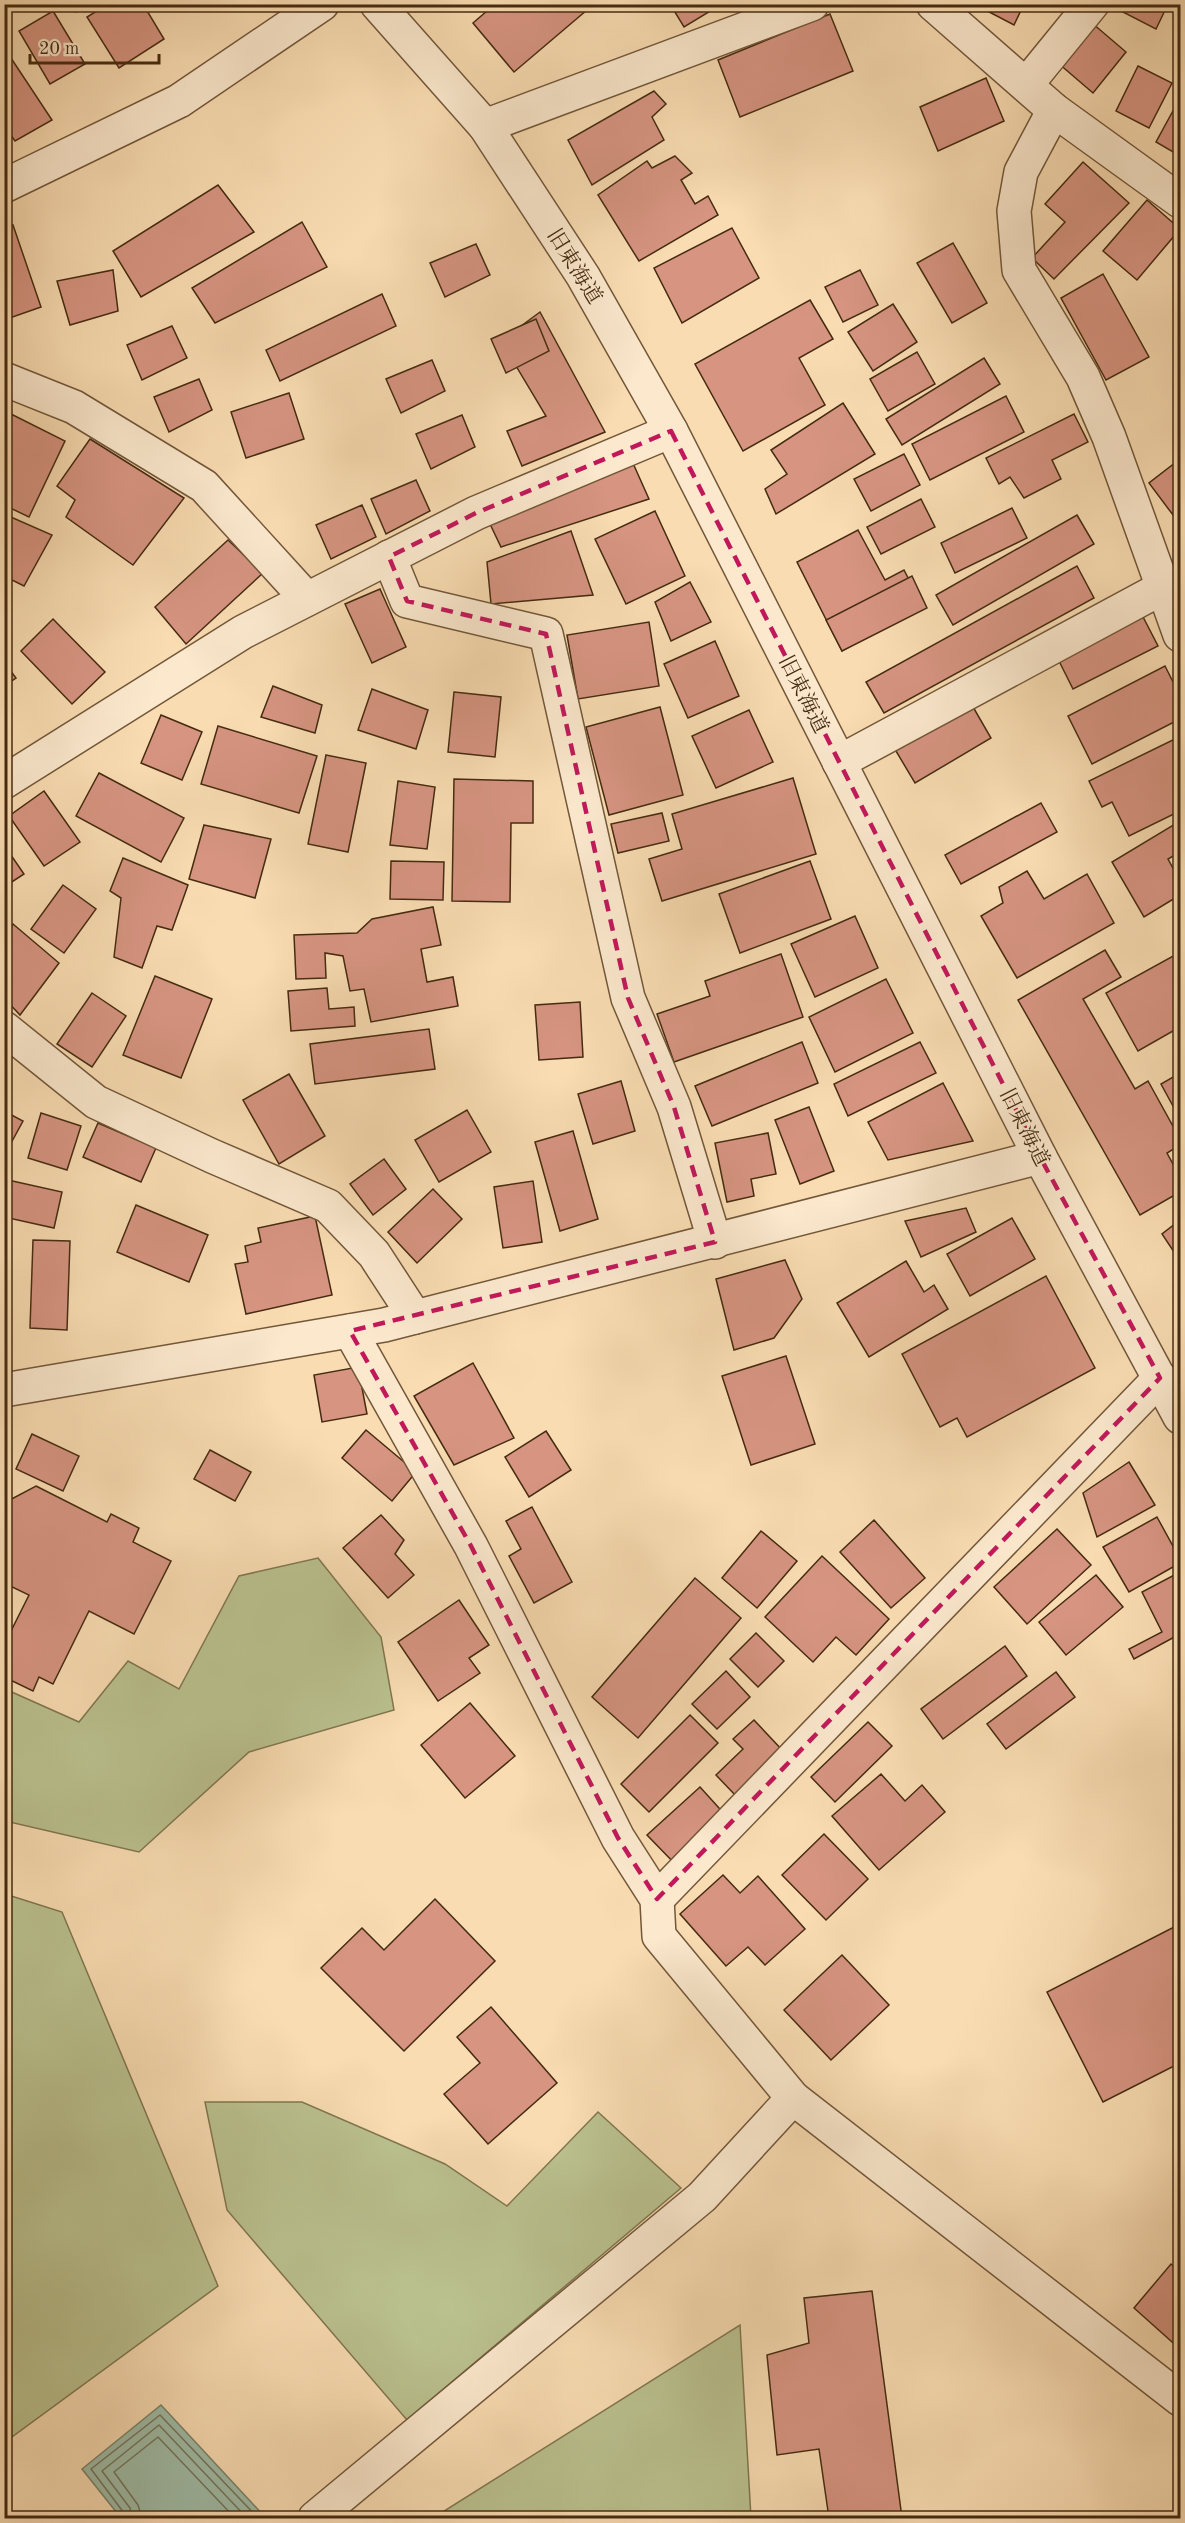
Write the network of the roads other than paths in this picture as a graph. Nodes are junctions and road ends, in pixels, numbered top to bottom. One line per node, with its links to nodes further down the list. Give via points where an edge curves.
1 (322, 4): 9 (street, via 179,101)
2 (377, 4): 8 (street, 旧東海道)
3 (813, 4): 8 (street)
4 (933, 4): 6 (street)
5 (1092, 4): 6 (street)
6 (1026, 85): 7 (street)
7 (1054, 110): 10 (street); 14 (street, via 1021,172 1014,211 1019,270 1083,377 1109,436)
8 (485, 126): 12 (street, 旧東海道, via 583,276)
9 (4, 186)
10 (1180, 201)
11 (4, 379): 15 (street, via 74,407 204,486)
12 (671, 431): 13 (street, via 476,513); 17 (street, 旧東海道)
13 (388, 557): 15 (street); 21 (street, via 407,601 546,634 628,998 674,1107)
14 (1162, 588): 16 (street); 17 (street)
15 (307, 599): 18 (street, via 243,632)
16 (1180, 635)
17 (839, 762): 20 (street, 旧東海道)
18 (4, 782)
19 (4, 1028): 22 (street, via 96,1102 328,1206 374,1254)
20 (1040, 1157): 21 (street); 24 (street, 旧東海道)
21 (716, 1242): 22 (street)
22 (415, 1317): 23 (street)
23 (350, 1331): 25 (street); 27 (street, via 471,1546 618,1838)
24 (1160, 1378): 26 (street, 旧東海道); 27 (street)
25 (4, 1390)
26 (1180, 1417)
27 (657, 1899): 28 (street, via 659,1936)
28 (793, 2098): 29 (street); 30 (street, via 702,2197)
29 (1180, 2399)
30 (315, 2518)

